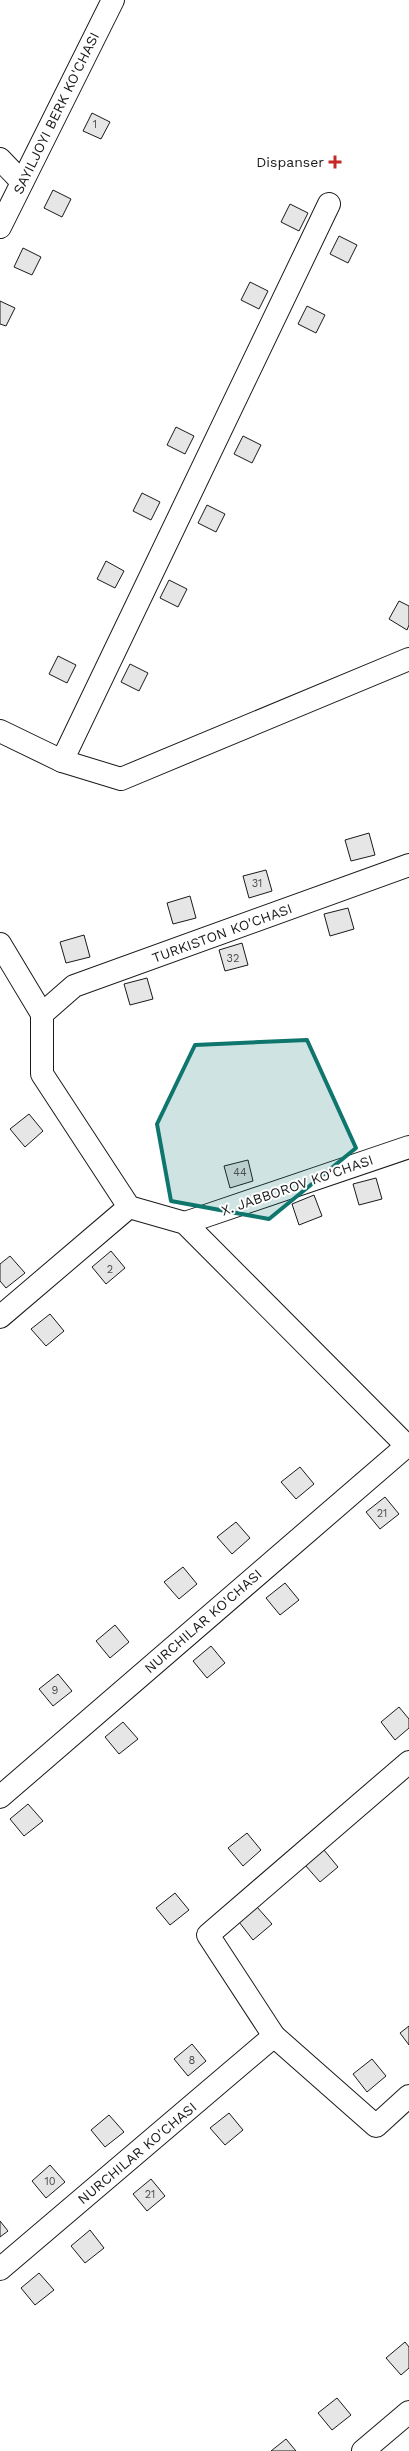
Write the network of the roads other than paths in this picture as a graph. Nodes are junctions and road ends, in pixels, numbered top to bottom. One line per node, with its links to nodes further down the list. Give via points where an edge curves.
1 (113, 0): 3 (street, SAYILJOYI BERK KO'CHASI)
2 (0, 159): 3 (street)
3 (22, 182): 5 (street, SAYILJOYI BERK KO'CHASI)
4 (329, 204): 8 (street)
5 (0, 227)
6 (409, 659): 8 (street, via 121,779)
7 (2, 736): 8 (street)
8 (62, 761)
9 (409, 866): 11 (street, TURKISTON KO'CHASI, via 74,986)
10 (0, 944): 11 (street)
11 (42, 1014): 13 (street, via 42,1074)
12 (409, 1147): 14 (street, X. JABBOROV KO'CHASI)
13 (129, 1207): 14 (street); 15 (street)
14 (185, 1224): 16 (street)
15 (0, 1317)
16 (407, 1444): 18 (street, NURCHILAR KO'CHASI)
17 (409, 1762): 19 (street, via 208,1935)
18 (0, 1796)
19 (274, 2036): 20 (street, via 376,2126); 21 (street, NURCHILAR KO'CHASI)
20 (409, 2096)
21 (0, 2269)
22 (409, 2412): 23 (street)
23 (363, 2451)

